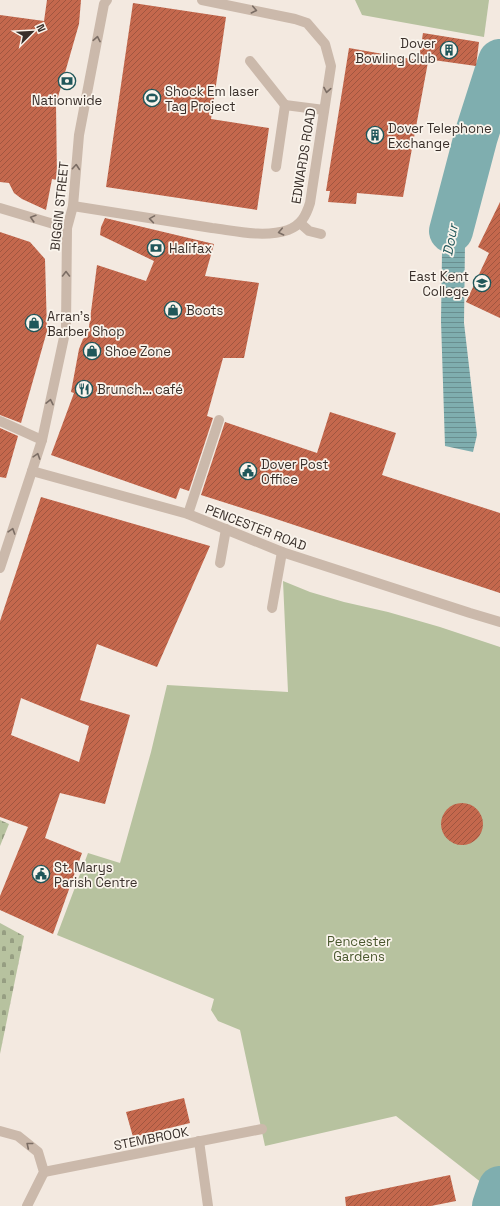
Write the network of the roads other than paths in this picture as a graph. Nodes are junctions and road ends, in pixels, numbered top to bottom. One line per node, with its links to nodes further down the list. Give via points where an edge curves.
1 (107, 0): 7 (street, BIGGIN STREET, one-way to 1, via 79,135 104,4)
2 (202, 0): 5 (street, EDWARDS ROAD, one-way to 5, via 307,23 325,44 331,66)
3 (250, 61): 4 (street)
4 (285, 105): 5 (street); 6 (street)
5 (324, 110): 9 (street, EDWARDS ROAD, via 310,203 307,214)
6 (276, 167)
7 (73, 206): 9 (street, EDWARDS ROAD, one-way to 7, via 278,233 258,234); 10 (street, BIGGIN STREET)
8 (0, 208): 10 (street, one-way to 8)
9 (300, 223): 11 (street, via 309,232)
10 (66, 228): 14 (street, BIGGIN STREET, one-way to 10, via 66,328)
11 (321, 234)
12 (220, 420): 16 (street)
13 (0, 421): 14 (street)
14 (42, 440): 15 (street, one-way to 14)
15 (32, 471): 16 (street, PENCESTER ROAD); 20 (street, one-way to 15)
16 (188, 514): 17 (street, PENCESTER ROAD)
17 (226, 529): 18 (street, PENCESTER ROAD); 19 (street)
18 (282, 552): 21 (street); 22 (street, PENCESTER ROAD)
19 (220, 563)
20 (0, 568)
21 (272, 608)
22 (500, 622)
23 (262, 1129): 25 (street, STEMBROOK)
24 (0, 1131): 26 (street, one-way to 24, via 38,1152 18,1136)
25 (200, 1141): 26 (street, STEMBROOK); 28 (street)
26 (44, 1172): 27 (street)
27 (27, 1206)
28 (208, 1206)

